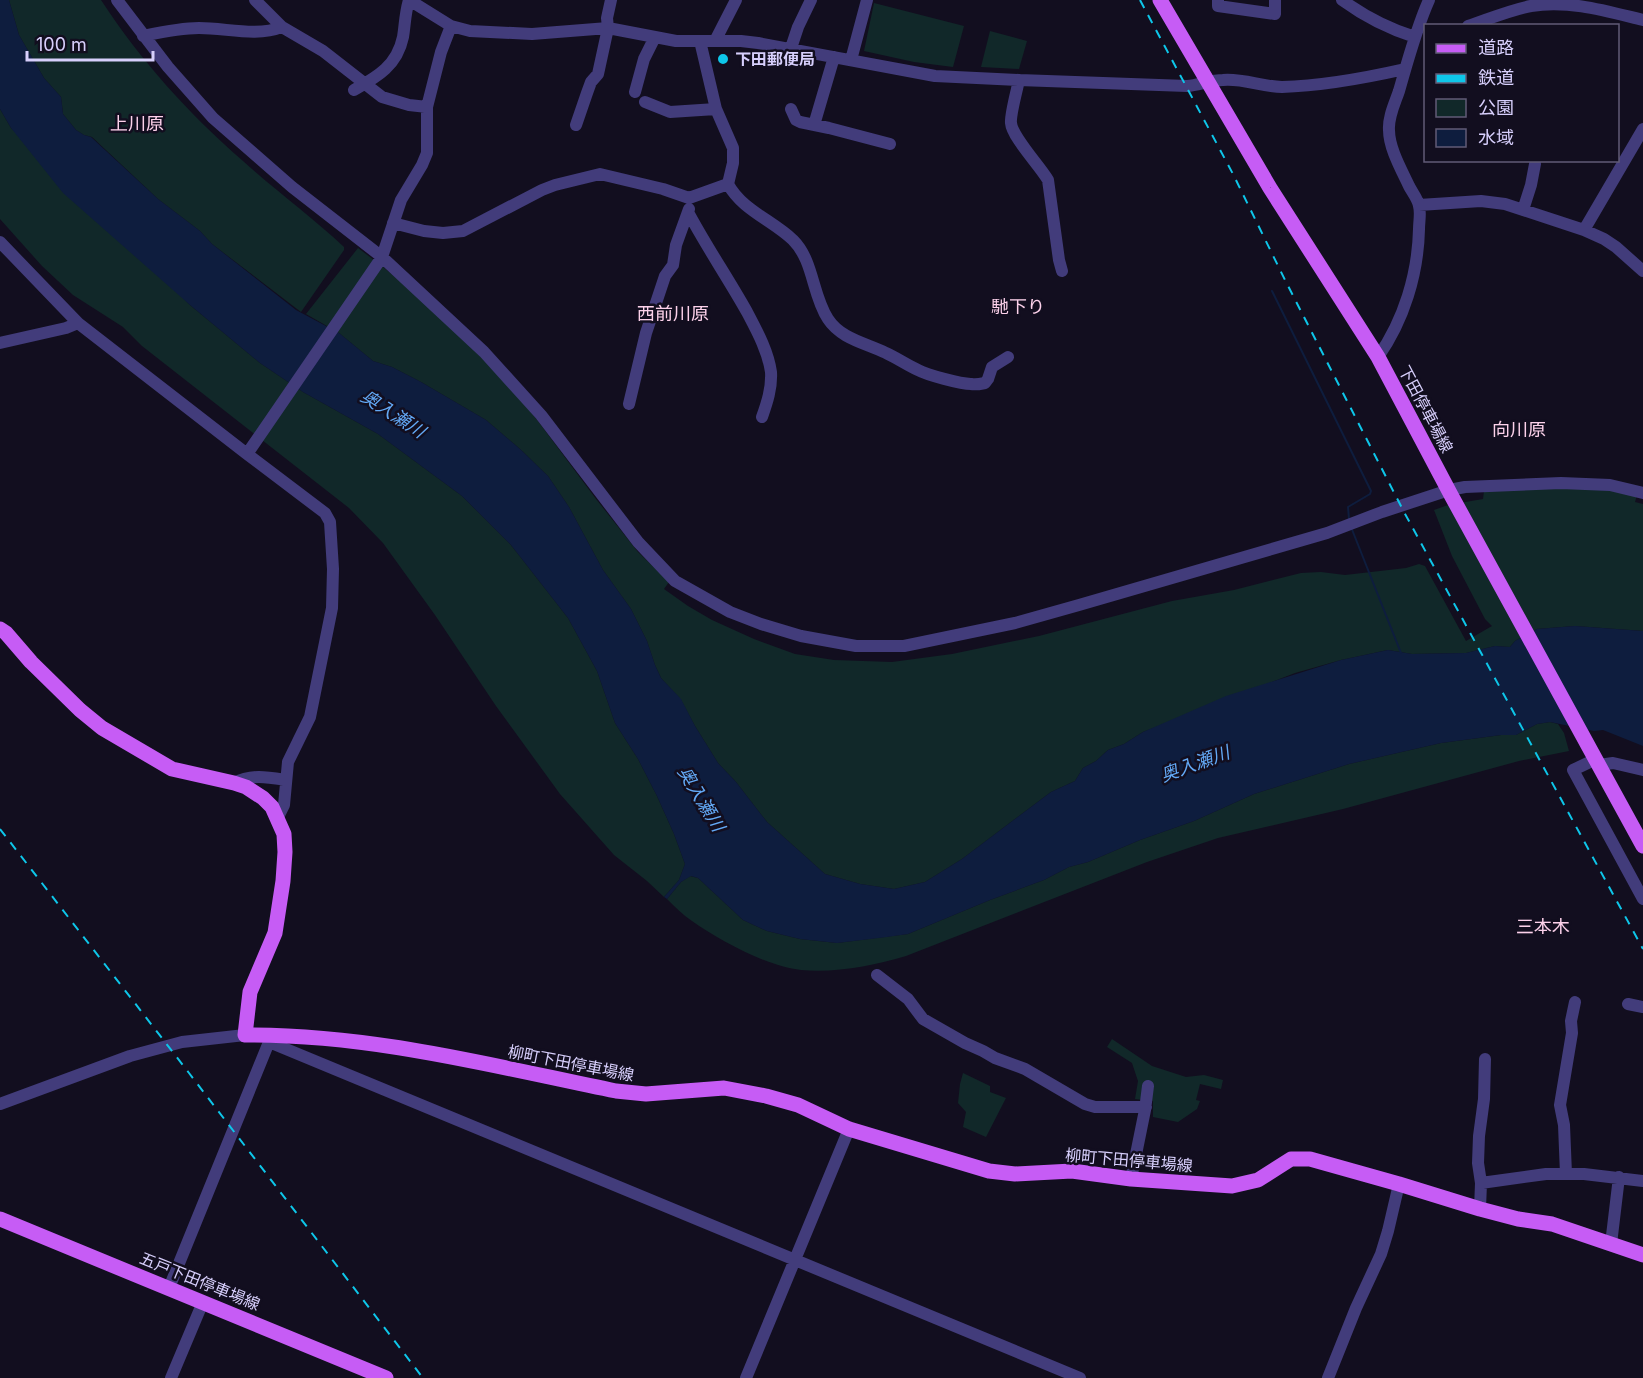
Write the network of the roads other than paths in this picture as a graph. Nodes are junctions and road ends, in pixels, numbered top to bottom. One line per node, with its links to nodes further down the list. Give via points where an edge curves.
1 (117, 0): 20 (street)
2 (255, 0): 18 (street)
3 (409, 0): 17 (street); 31 (street, via 403,37 394,58 380,75)
4 (610, 0): 19 (street)
5 (736, 0): 23 (street)
6 (811, 0): 25 (street)
7 (867, 0): 27 (street)
8 (1160, 0): 30 (main road, 下田停車場線)
9 (1218, 0): 10 (street, via 1218,6 1275,14)
10 (1275, 0)
11 (1342, 0): 24 (street)
12 (1429, 0): 24 (street)
13 (1582, 3): 14 (street); 15 (street)
14 (1513, 6): 16 (street)
15 (1643, 20)
16 (1472, 24)
17 (451, 26): 19 (street, via 470,31 532,34); 34 (street)
18 (282, 27): 20 (street, via 260,32 197,28); 31 (street, via 323,51)
19 (608, 28): 21 (street); 37 (street, via 598,74 586,93)
20 (143, 36): 50 (street, via 213,118)
21 (655, 38): 22 (street); 32 (street, via 644,59)
22 (700, 41): 23 (street); 35 (street)
23 (715, 41): 25 (street)
24 (1418, 42): 28 (street)
25 (791, 48): 26 (street)
26 (834, 57): 27 (street); 38 (street)
27 (851, 60): 29 (street, via 934,76)
28 (1405, 69): 30 (street, via 1316,85 1280,87 1222,80); 44 (street, via 1389,130)
29 (1019, 80): 30 (street, via 1187,86); 51 (street, via 1011,124 1048,180)
30 (1208, 83): 56 (main road, 下田停車場線)
31 (359, 87): 34 (street, via 389,100)
32 (635, 92)
33 (645, 102): 35 (street, via 670,112)
34 (427, 107): 47 (street, via 427,153)
35 (716, 109): 42 (street, via 733,148)
36 (791, 109): 38 (street, via 800,123)
37 (576, 125)
38 (814, 125): 40 (street)
39 (1643, 129): 48 (street)
40 (890, 144)
41 (1535, 164): 45 (street)
42 (728, 184): 43 (street); 55 (street, via 743,202 793,241 808,264 816,296 827,318 847,337 920,371 970,384 985,384 992,368)
43 (693, 196): 46 (street); 47 (street, via 600,174 555,184 463,231 434,232)
44 (1419, 205): 45 (street, via 1481,201); 56 (street, via 1412,283)
45 (1523, 210): 48 (street)
46 (688, 212): 57 (street, via 673,265 664,276 646,333); 58 (street, via 752,321 768,356 770,393)
47 (393, 223): 50 (street)
48 (1584, 230): 52 (street, via 1610,243)
49 (0, 242): 53 (street)
50 (380, 259): 59 (street); 60 (street, via 484,352 541,415 638,542 675,581 730,612 801,636 856,646 904,646 1015,622 1327,533)
51 (1062, 271)
52 (1643, 271)
53 (78, 322): 54 (street); 59 (street)
54 (0, 343)
55 (1008, 357)
56 (1378, 357): 60 (main road, 下田停車場線)
57 (629, 404)
58 (762, 417)
59 (249, 452): 65 (street, via 325,513 330,522 332,608 310,717 288,762)
60 (1450, 493): 61 (street, via 1465,488 1561,483 1610,485); 63 (main road, 下田停車場線)
61 (1643, 493)
62 (0, 629): 66 (main road, via 80,711 102,728 172,769)
63 (1595, 758): 64 (street); 68 (main road, 下田停車場線); 69 (street, via 1573,770)
64 (1643, 770)
65 (286, 780): 66 (street, via 257,776); 67 (street, via 284,805)
66 (234, 783): 67 (main road, via 263,798)
67 (277, 819): 74 (main road, via 284,834 285,852 277,927 250,992)
68 (1643, 846)
69 (1643, 899)
70 (877, 975): 79 (street, via 908,999 923,1019 995,1058 1025,1069 1085,1104)
71 (1575, 1002): 81 (street, via 1560,1105)
72 (1628, 1004): 73 (street)
73 (1643, 1007)
74 (245, 1035): 75 (main road, 柳町下田停車場線); 78 (street, via 182,1042 140,1053)
75 (268, 1039): 80 (main road, 柳町下田停車場線, via 302,1036 406,1048 616,1092 646,1094 724,1088 798,1105); 91 (street); 92 (street)
76 (1485, 1059): 85 (street, via 1478,1163)
77 (1148, 1086): 79 (street)
78 (0, 1104)
79 (1146, 1107): 83 (street)
80 (849, 1129): 83 (main road, 柳町下田停車場線, via 989,1171 1072,1171); 91 (street)
81 (1566, 1174): 82 (street); 85 (street)
82 (1618, 1177): 84 (street); 89 (street)
83 (1131, 1179): 86 (main road, 柳町下田停車場線, via 1232,1186 1258,1180 1298,1158)
84 (1643, 1181)
85 (1481, 1183): 87 (street)
86 (1399, 1184): 87 (main road, 柳町下田停車場線); 98 (street, via 1381,1254)
87 (1480, 1209): 89 (main road, 柳町下田停車場線, via 1552,1224)
88 (0, 1218): 92 (main road, 五戸下田停車場線)
89 (1611, 1244): 90 (main road, 柳町下田停車場線)
90 (1643, 1255)
91 (795, 1261): 96 (street); 97 (street)
92 (169, 1288): 93 (main road, 五戸下田停車場線)
93 (203, 1302): 94 (street); 95 (main road, 五戸下田停車場線)
94 (171, 1378)
95 (386, 1378)
96 (746, 1378)
97 (1080, 1378)
98 (1328, 1378)

